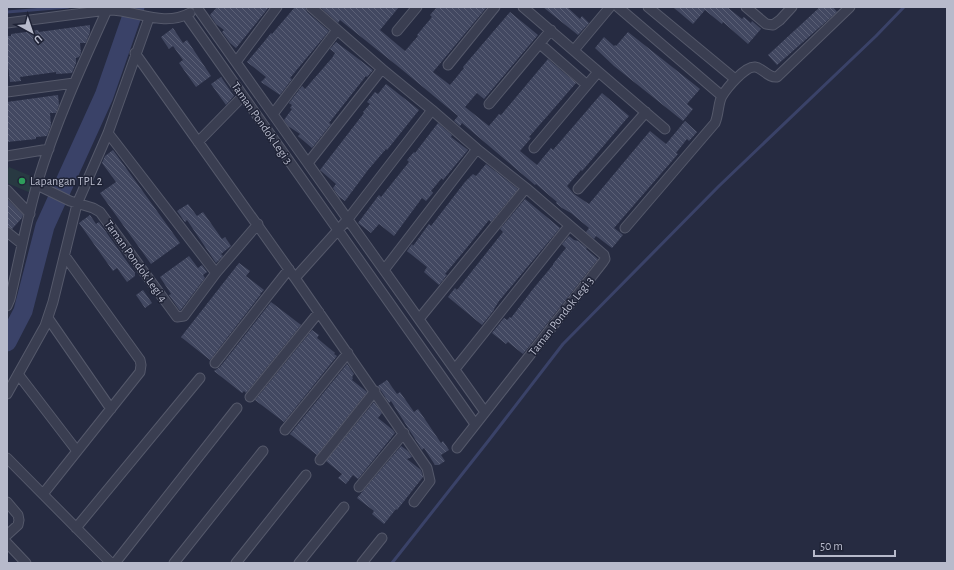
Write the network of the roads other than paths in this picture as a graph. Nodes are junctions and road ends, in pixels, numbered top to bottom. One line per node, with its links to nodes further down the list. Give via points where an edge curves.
1 (87, 7): 15 (street)
2 (277, 7): 25 (street)
3 (311, 7): 19 (street, Taman Pondok Legi 3)
4 (417, 7): 21 (street)
5 (495, 7): 26 (street)
6 (523, 7): 20 (street)
7 (610, 7): 23 (street)
8 (618, 7): 34 (street)
9 (648, 7): 29 (street)
10 (746, 7): 11 (street, via 766,24 773,26)
11 (792, 7)
12 (850, 7): 29 (street, via 777,77 752,67)
13 (199, 8): 16 (street, Taman Pondok Legi 3); 25 (street, Taman Pondok Legi 3)
14 (107, 10): 15 (street, Taman Pondok Legi 3); 17 (street, Taman Pondok Legi 3); 30 (street)
15 (75, 15): 18 (street, Taman Pondok Legi 3)
16 (186, 15): 17 (street, Taman Pondok Legi 3, via 168,19); 33 (street, Taman Pondok Legi 3)
17 (146, 17): 24 (street)
18 (7, 23)
19 (337, 30): 27 (street, Taman Pondok Legi 3); 38 (street, Taman Pondok Legi 3)
20 (551, 30): 22 (street); 23 (street)
21 (397, 31)
22 (540, 44): 31 (street); 35 (street)
23 (574, 50): 28 (street)
24 (136, 53): 40 (street); 41 (street)
25 (236, 62): 38 (street, Taman Pondok Legi 3)
26 (448, 65)
27 (382, 69): 36 (street, Taman Pondok Legi 3); 46 (street, Taman Pondok Legi 3)
28 (598, 72): 31 (street); 37 (street)
29 (735, 80): 34 (street)
30 (74, 84): 32 (street); 43 (street)
31 (587, 85): 42 (street)
32 (7, 92)
33 (243, 96): 41 (street); 57 (street, Taman Pondok Legi 3)
34 (722, 96): 56 (street, via 715,123)
35 (489, 104)
36 (432, 110): 44 (street, Taman Pondok Legi 3); 53 (street)
37 (646, 112): 39 (street); 49 (street)
38 (273, 114): 46 (street, Taman Pondok Legi 3)
39 (666, 129)
40 (108, 133): 51 (street); 63 (street)
41 (198, 142): 54 (street)
42 (534, 148)
43 (49, 149): 45 (street); 47 (street)
44 (477, 149): 48 (street, Taman Pondok Legi 3); 62 (street)
45 (7, 156)
46 (308, 163): 53 (street, Taman Pondok Legi 3)
47 (41, 186): 51 (street, Taman Pondok Legi 4); 52 (street)
48 (526, 188): 55 (street, Taman Pondok Legi 3); 68 (street)
49 (578, 189)
50 (7, 190): 52 (street)
51 (74, 203): 60 (street); 63 (street, Taman Pondok Legi 4, via 100,212 178,317 184,316)
52 (30, 214): 59 (street)
53 (348, 219): 57 (street); 62 (street, Taman Pondok Legi 3)
54 (258, 224): 61 (street); 63 (street, Taman Pondok Legi 4)
55 (570, 226): 71 (street); 79 (street, Taman Pondok Legi 3, via 604,255 604,262)
56 (625, 228)
57 (338, 230): 64 (street); 80 (street, Taman Pondok Legi 3)
58 (7, 232): 59 (street)
59 (22, 244): 65 (street)
60 (65, 256): 67 (street); 78 (street, via 140,360 140,372)
61 (289, 269): 64 (street); 70 (street)
62 (384, 270): 68 (street, Taman Pondok Legi 3)
63 (216, 273)
64 (296, 278): 66 (street)
65 (7, 306)
66 (319, 312): 69 (street); 76 (street)
67 (48, 318): 72 (street); 78 (street)
68 (419, 319): 71 (street, Taman Pondok Legi 3)
69 (348, 353): 74 (street); 81 (street)
70 (215, 363)
71 (455, 369): 79 (street, Taman Pondok Legi 3)
72 (18, 374): 75 (street); 85 (street)
73 (200, 378): 94 (street)
74 (375, 391): 82 (street); 87 (street)
75 (7, 394)
76 (250, 397)
77 (238, 408): 100 (street)
78 (111, 409): 85 (street)
79 (485, 412): 80 (street, Taman Pondok Legi 3)
80 (475, 424): 83 (street, Taman Pondok Legi 3)
81 (285, 430)
82 (404, 433): 89 (street); 92 (street, via 430,476 430,481)
83 (456, 448)
84 (263, 450): 101 (street)
85 (77, 452): 90 (street)
86 (7, 458): 90 (street)
87 (320, 460)
88 (306, 474): 102 (street)
89 (359, 487)
90 (43, 494): 94 (street)
91 (7, 502): 95 (street, via 19,520 18,525)
92 (414, 502)
93 (344, 507): 103 (street)
94 (76, 528): 99 (street)
95 (7, 535)
96 (382, 538): 104 (street)
97 (7, 543): 98 (street)
98 (26, 563)
99 (111, 563)
100 (115, 563)
101 (174, 563)
102 (236, 563)
103 (299, 563)
104 (362, 563)

